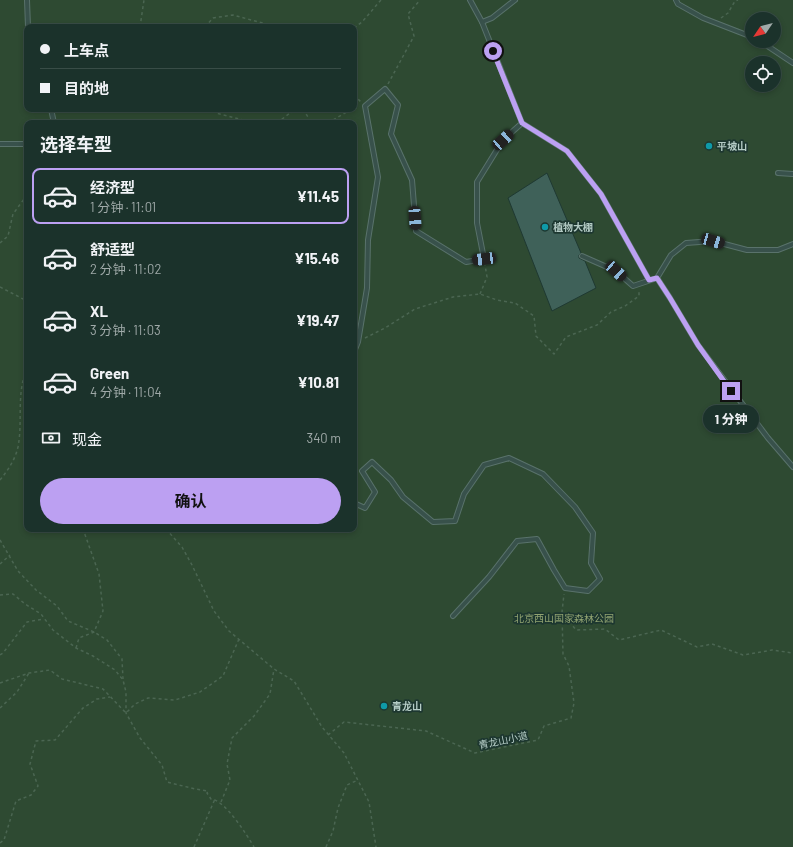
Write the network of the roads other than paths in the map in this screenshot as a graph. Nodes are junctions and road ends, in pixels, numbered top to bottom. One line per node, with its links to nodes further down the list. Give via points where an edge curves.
1 (27, 0): 6 (lane)
2 (470, 0): 5 (lane)
3 (515, 0): 5 (lane, via 492,18)
4 (676, 0): 7 (lane, via 678,4 703,18)
5 (482, 22): 10 (lane)
6 (28, 24)
7 (745, 34)
8 (770, 48): 9 (lane)
9 (793, 63)
10 (522, 123): 18 (lane, via 567,151 601,194); 19 (lane, via 503,140 477,182 477,223 484,259 466,262 416,231 412,180 391,134 398,105 385,89 365,106 378,177 368,240 366,288)
11 (0, 144): 12 (lane)
12 (24, 144)
13 (778, 173): 14 (lane)
14 (793, 174)
15 (793, 244): 17 (lane, via 778,250 747,250 713,241 686,243 671,255)
16 (582, 256): 18 (lane, via 616,271 633,286)
17 (657, 278): 18 (lane); 20 (lane, via 698,345)
18 (649, 280)
19 (357, 344)
20 (793, 467)
21 (357, 504): 22 (lane, via 365,508 375,492 362,471 372,462 392,480 403,497 433,522 455,522 464,494 484,465 509,458 543,474 575,507 593,533 591,563 600,579 588,591 565,588 538,539 517,541 489,577)
22 (452, 616)

